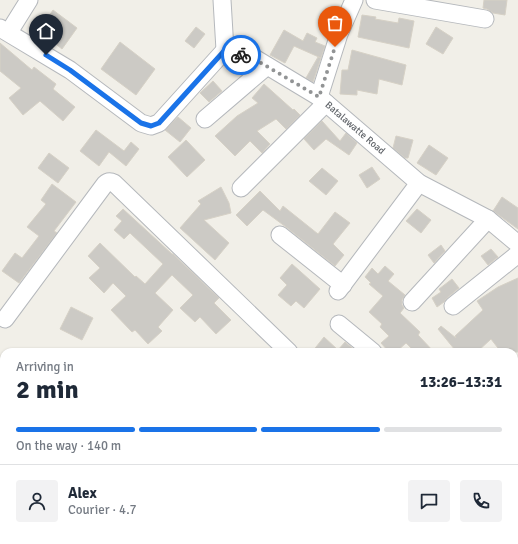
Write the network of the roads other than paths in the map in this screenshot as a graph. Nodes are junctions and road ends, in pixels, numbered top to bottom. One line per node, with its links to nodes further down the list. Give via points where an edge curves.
1 (29, 0): 6 (street)
2 (222, 0): 7 (street)
3 (354, 0): 9 (street, via 339,34)
4 (375, 0): 5 (street)
5 (485, 19)
6 (4, 30): 7 (street, via 70,70 141,123 151,126 159,123)
7 (225, 50): 8 (street, Batalawatte Road)
8 (267, 66): 9 (street, Batalawatte Road); 10 (street)
9 (322, 100): 11 (street, Batalawatte Road); 12 (street)
10 (205, 119)
11 (420, 183): 13 (street, Batalawatte Road); 14 (street, via 340,288)
12 (241, 188)
13 (488, 219): 15 (street, Batalawatte Road); 16 (street)
14 (280, 235)
15 (518, 245): 17 (street)
16 (412, 302)
17 (453, 306)
18 (5, 319): 20 (street, via 105,184 111,182)
19 (339, 324): 21 (street)
20 (285, 348)
21 (368, 348)

